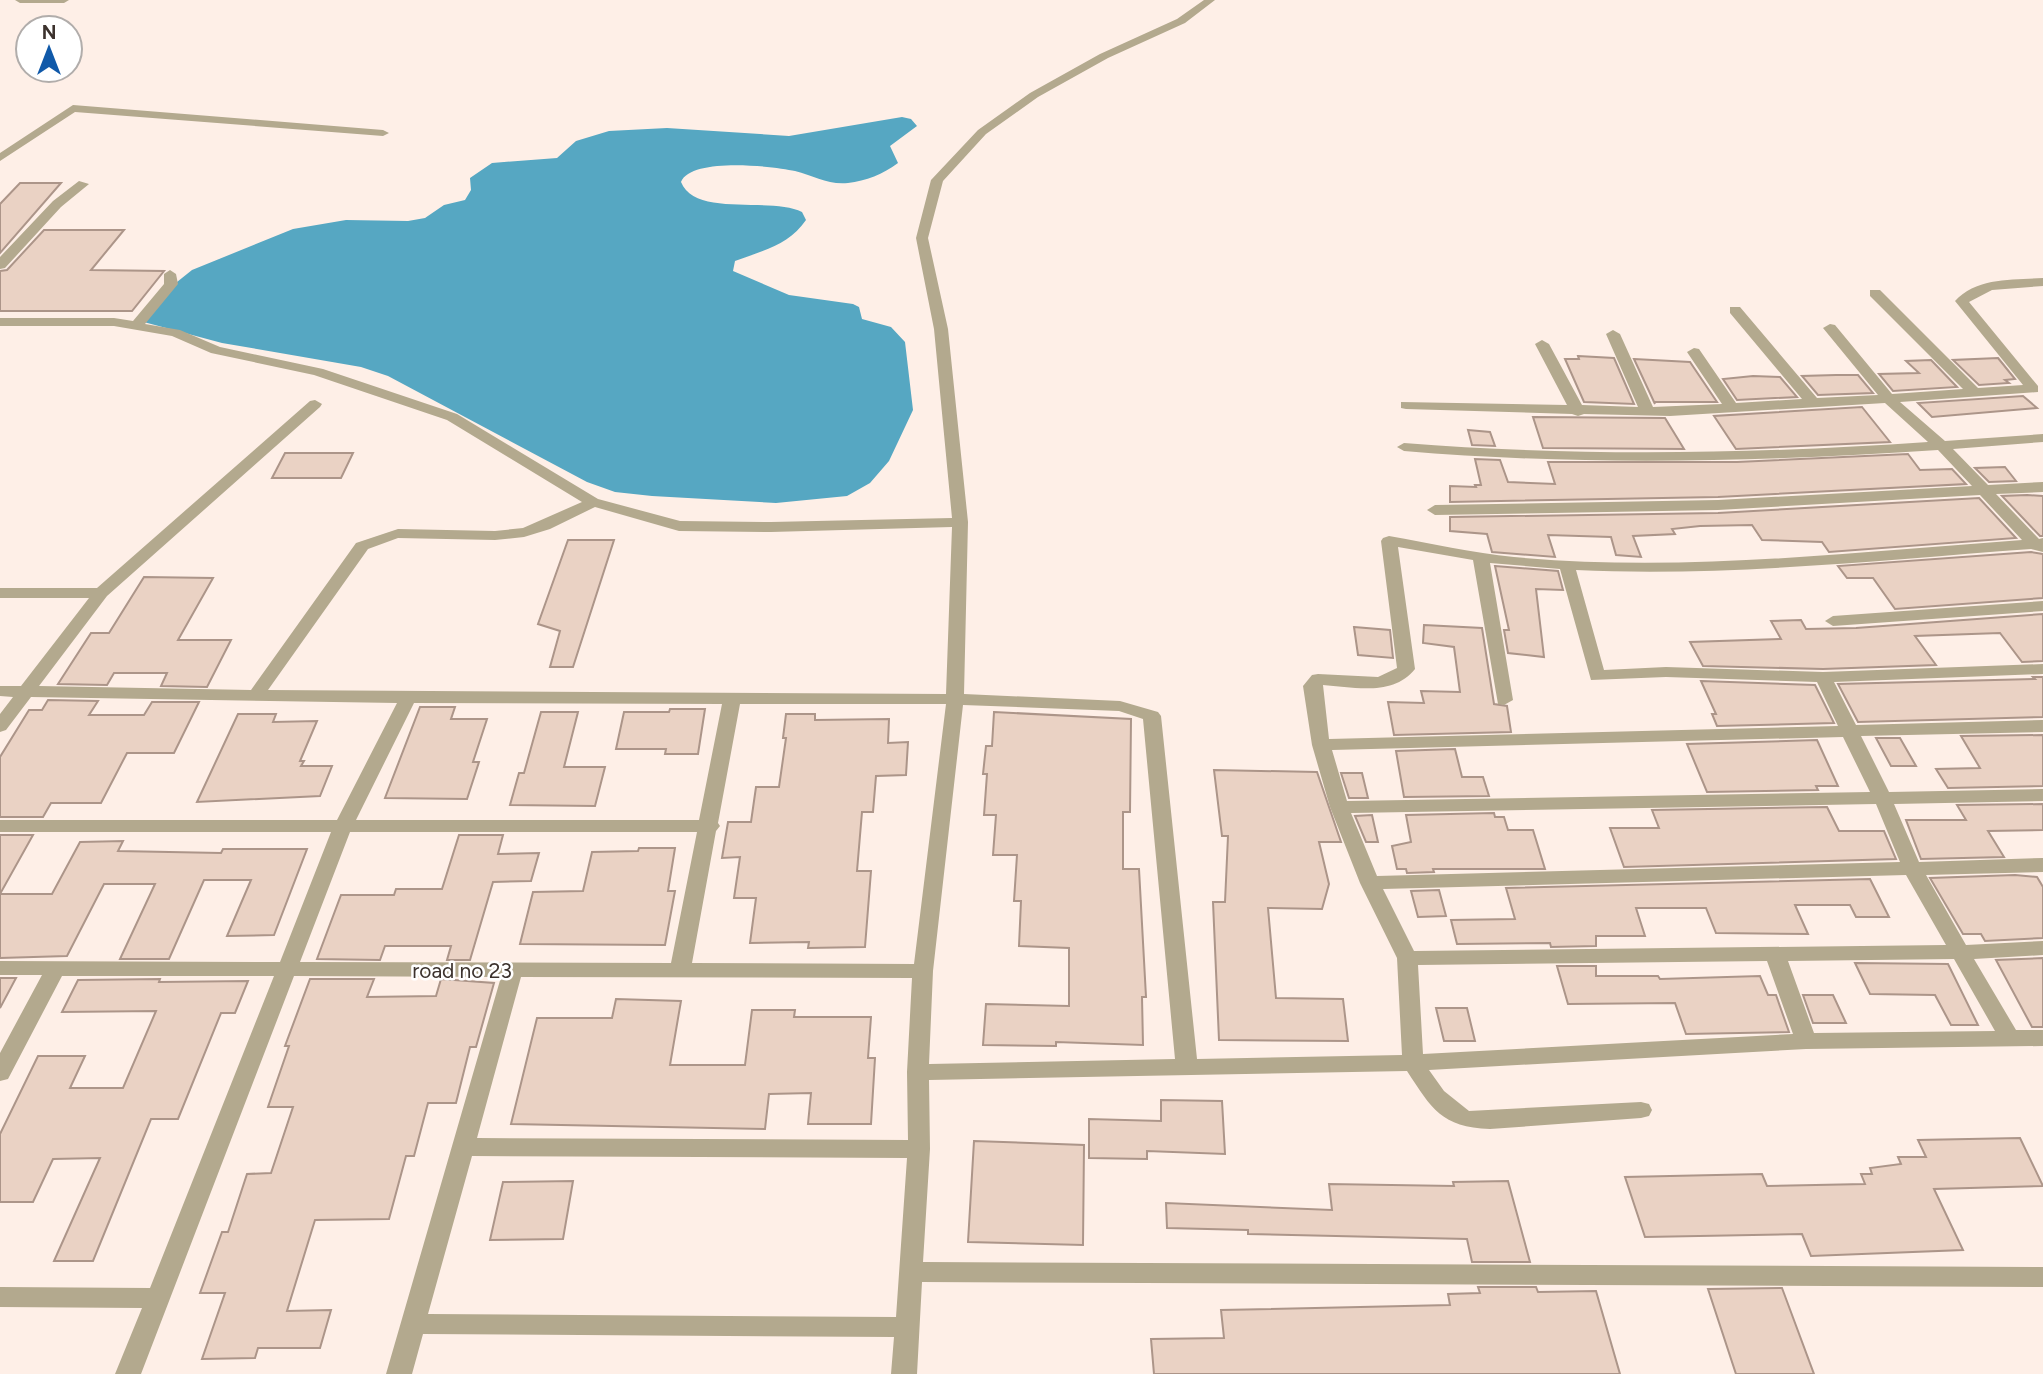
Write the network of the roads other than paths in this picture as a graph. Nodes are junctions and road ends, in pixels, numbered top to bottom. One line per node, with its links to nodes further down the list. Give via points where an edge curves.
1 (20, 0): 2 (street)
2 (64, 0)
3 (1210, 0): 34 (street, via 1181,21 1034,95 982,132 937,180 922,238 942,329)
4 (383, 133): 5 (street, via 73,108)
5 (0, 158)
6 (83, 184): 7 (street, via 57,204)
7 (0, 265)
8 (170, 274): 13 (street, via 171,284)
9 (2043, 282): 18 (street, via 1992,285 1971,292 1962,301)
10 (1875, 293): 19 (street)
11 (1735, 310): 22 (street)
12 (0, 322): 13 (street)
13 (136, 326): 32 (street, via 175,333 216,351 318,372 452,417)
14 (1830, 328): 20 (street)
15 (1613, 334): 26 (street)
16 (1542, 344): 25 (street)
17 (1694, 352): 24 (street)
18 (2038, 389): 19 (street)
19 (1975, 393): 20 (street)
20 (1889, 400): 22 (street); 28 (street)
21 (314, 404): 39 (street)
22 (1814, 404): 24 (street)
23 (1406, 405): 25 (street)
24 (1732, 408): 26 (street)
25 (1578, 412): 26 (street)
26 (1648, 412)
27 (2043, 438): 28 (street)
28 (1942, 446): 29 (street, via 1647,458 1482,455); 31 (street)
29 (1404, 447)
30 (2043, 487): 31 (street)
31 (1987, 492): 33 (street, via 1634,508); 35 (street)
32 (593, 502): 34 (street, via 679,526); 46 (street, via 516,534 473,537 398,532 376,537 362,546)
33 (1435, 510)
34 (960, 522): 49 (street)
35 (2040, 546): 37 (street, via 1790,562)
36 (1481, 557): 37 (street); 50 (street); 54 (street, via 1389,541 1406,669 1399,679 1388,682 1318,679 1312,686)
37 (1567, 566): 43 (street, via 1597,676 1666,672)
38 (0, 593): 39 (street)
39 (101, 593): 45 (street)
40 (2043, 606): 41 (street)
41 (1833, 621)
42 (2043, 669): 43 (street)
43 (1824, 677): 53 (street)
44 (0, 691): 45 (street)
45 (26, 692): 46 (street); 51 (street)
46 (256, 695): 48 (street)
47 (732, 696): 48 (street); 49 (street); 60 (street)
48 (408, 698): 59 (street)
49 (955, 699): 73 (street); 78 (street, via 1121,706 1152,716)
50 (1504, 701)
51 (0, 726)
52 (2043, 726): 53 (street)
53 (1851, 731): 54 (street); 56 (street)
54 (1321, 746): 57 (street)
55 (2043, 795): 56 (street)
56 (1883, 799): 57 (street); 62 (street)
57 (1339, 807): 63 (street)
58 (0, 826): 59 (street)
59 (343, 826): 60 (street); 70 (street)
60 (710, 826): 72 (street)
61 (2043, 864): 62 (street)
62 (1913, 870): 63 (street); 65 (street)
63 (1370, 883): 67 (street)
64 (2043, 948): 65 (street)
65 (1963, 952): 66 (street); 74 (street)
66 (1776, 954): 67 (street); 76 (street)
67 (1407, 958): 77 (street)
68 (0, 968): 69 (street, road no 23)
69 (56, 968): 70 (street, road no 23); 80 (street)
70 (287, 969): 71 (street, road no 23); 87 (street)
71 (513, 970): 72 (street, road no 23); 82 (street)
72 (680, 971): 73 (street, road no 23)
73 (923, 971): 79 (street)
74 (2010, 1038): 75 (street); 76 (street)
75 (2043, 1038)
76 (1806, 1041): 77 (street)
77 (1413, 1062): 78 (street); 81 (street, via 1436,1097 1465,1119)
78 (1187, 1068): 79 (street)
79 (918, 1072): 83 (street)
80 (0, 1073)
81 (1641, 1110)
82 (464, 1147): 83 (street); 88 (street)
83 (919, 1149): 84 (street)
84 (911, 1272): 85 (street); 89 (street)
85 (2043, 1277)
86 (0, 1297): 87 (street)
87 (158, 1298): 90 (street)
88 (413, 1324): 89 (street); 91 (street)
89 (906, 1327): 92 (street)
90 (128, 1374)
91 (399, 1374)
92 (904, 1374)

